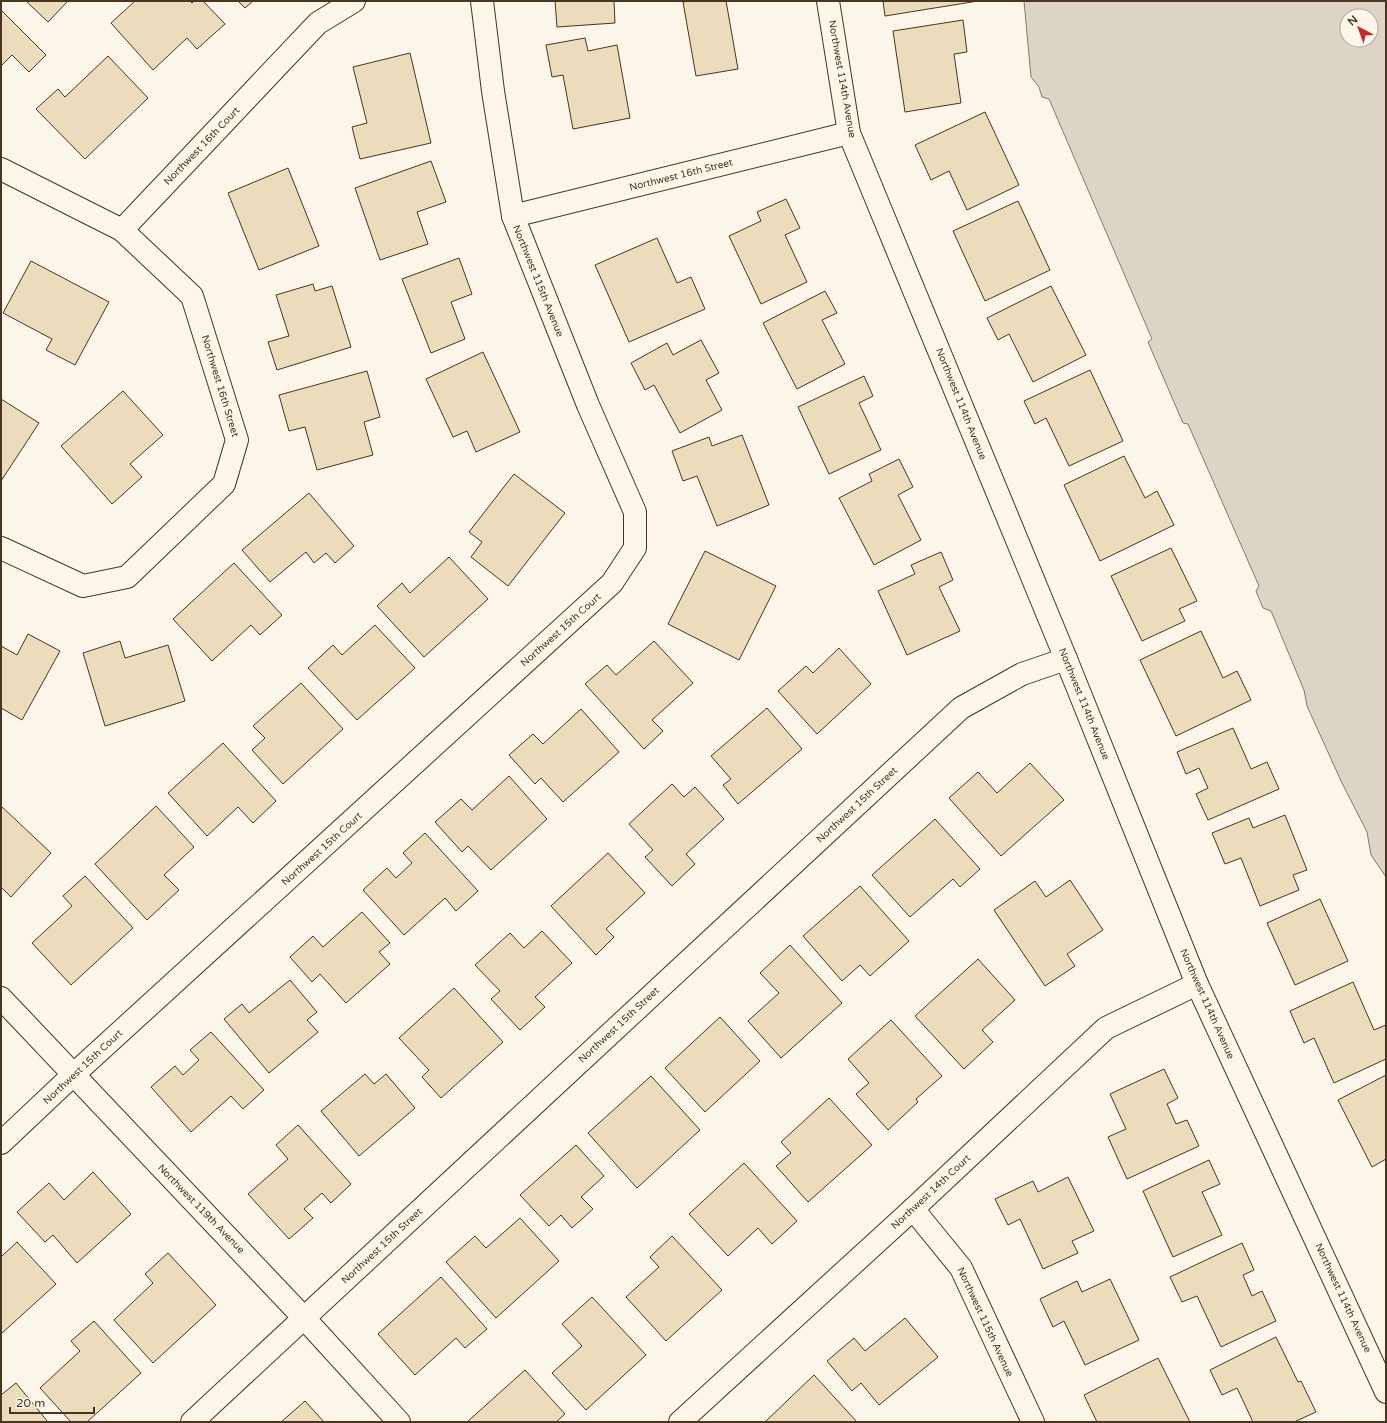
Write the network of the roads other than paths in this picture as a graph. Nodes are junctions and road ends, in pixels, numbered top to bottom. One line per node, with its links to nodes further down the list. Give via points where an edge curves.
1 (354, 1): 7 (street, Northwest 16th Court, via 318,23)
2 (482, 1): 6 (street, Northwest 115th Avenue)
3 (828, 1): 4 (street, Northwest 114th Avenue)
4 (849, 133): 6 (street, Northwest 16th Street); 10 (street, Northwest 114th Avenue)
5 (1, 169): 7 (street)
6 (513, 216): 9 (street, Northwest 115th Avenue, via 588,405 635,512)
7 (122, 230): 8 (street, Northwest 16th Street, via 192,296 237,440 224,484 127,577 84,586)
8 (1, 548)
9 (635, 548): 13 (street, Northwest 15th Court, via 612,583)
10 (1066, 659): 11 (street, Northwest 114th Avenue); 16 (street, Northwest 15th Street, via 1022,674 961,708)
11 (1197, 984): 15 (street, Northwest 14th Court, via 1106,1028); 17 (street, Northwest 114th Avenue)
12 (1, 998): 13 (street, Northwest 119th Avenue)
13 (74, 1076): 14 (street, Northwest 15th Court); 16 (street, Northwest 119th Avenue)
14 (1, 1143)
15 (913, 1209): 20 (street, Northwest 14th Court); 21 (street, Northwest 115th Avenue, via 961,1268)
16 (304, 1318): 18 (street, Northwest 15th Street); 19 (street, Northwest 119th Avenue)
17 (1386, 1392)
18 (192, 1422)
19 (399, 1422)
20 (680, 1422)
21 (1033, 1422)

